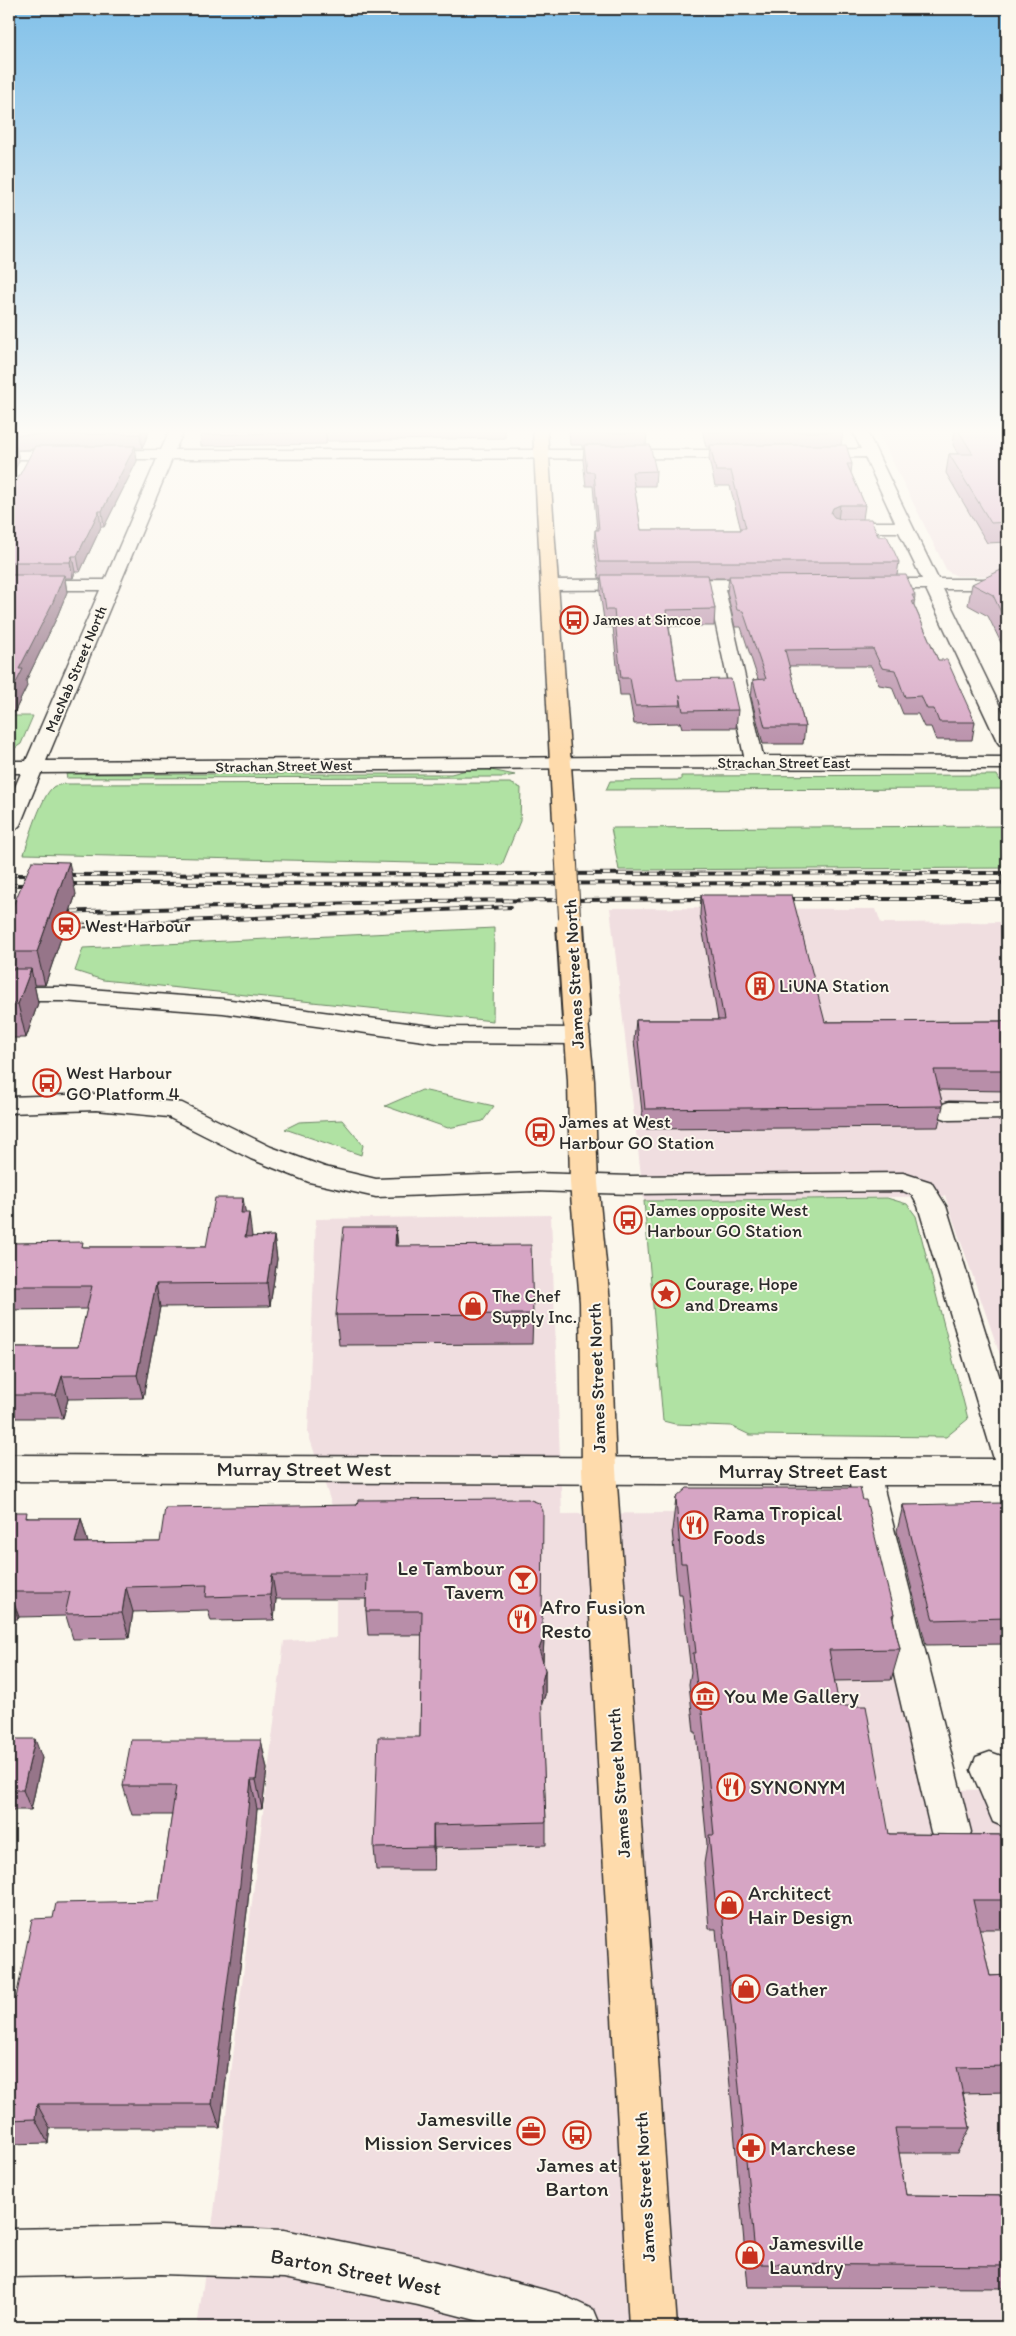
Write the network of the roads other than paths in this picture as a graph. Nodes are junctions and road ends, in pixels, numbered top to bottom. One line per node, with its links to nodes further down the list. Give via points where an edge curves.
1 (131, 539): 4 (street, MacNab Street North)
2 (546, 539): 11 (main road, James Street North)
3 (912, 539): 8 (street)
4 (111, 584): 10 (street); 17 (street, MacNab Street North)
5 (715, 584): 6 (street); 11 (street); 14 (street)
6 (784, 584)
7 (853, 584): 8 (street)
8 (933, 584): 9 (street); 12 (street)
9 (1007, 584)
10 (9, 585)
11 (548, 585): 13 (main road, James Street North)
12 (1007, 741)
13 (560, 762): 14 (street, Strachan Street East); 17 (street, Strachan Street West); 20 (main road, James Street North, bridge)
14 (756, 763): 15 (street, Strachan Street East)
15 (1007, 763)
16 (9, 767): 17 (street, Strachan Street West)
17 (35, 767): 18 (street, MacNab Street North)
18 (10, 822)
19 (9, 994): 20 (street, via 62,994 223,1006 438,1035 514,1037)
20 (577, 1028): 24 (main road, James Street North)
21 (9, 1105): 24 (street, via 96,1102 173,1108 262,1153 319,1175 376,1188)
22 (949, 1111): 23 (street)
23 (1007, 1111)
24 (584, 1183): 25 (street, via 916,1184 927,1193 932,1206); 27 (main road, James Street North, via 595,1302)
25 (1007, 1454)
26 (9, 1468): 27 (street, Murray Street West)
27 (600, 1470): 28 (street, Murray Street East); 35 (main road, James Street North)
28 (863, 1471): 29 (street, Murray Street East); 32 (street)
29 (1007, 1472)
30 (990, 1770): 31 (street)
31 (1007, 1809)
32 (951, 1832)
33 (9, 2253): 34 (street, Barton Street West, via 161,2250 284,2254 418,2281 560,2318)
34 (577, 2327)
35 (653, 2327)

